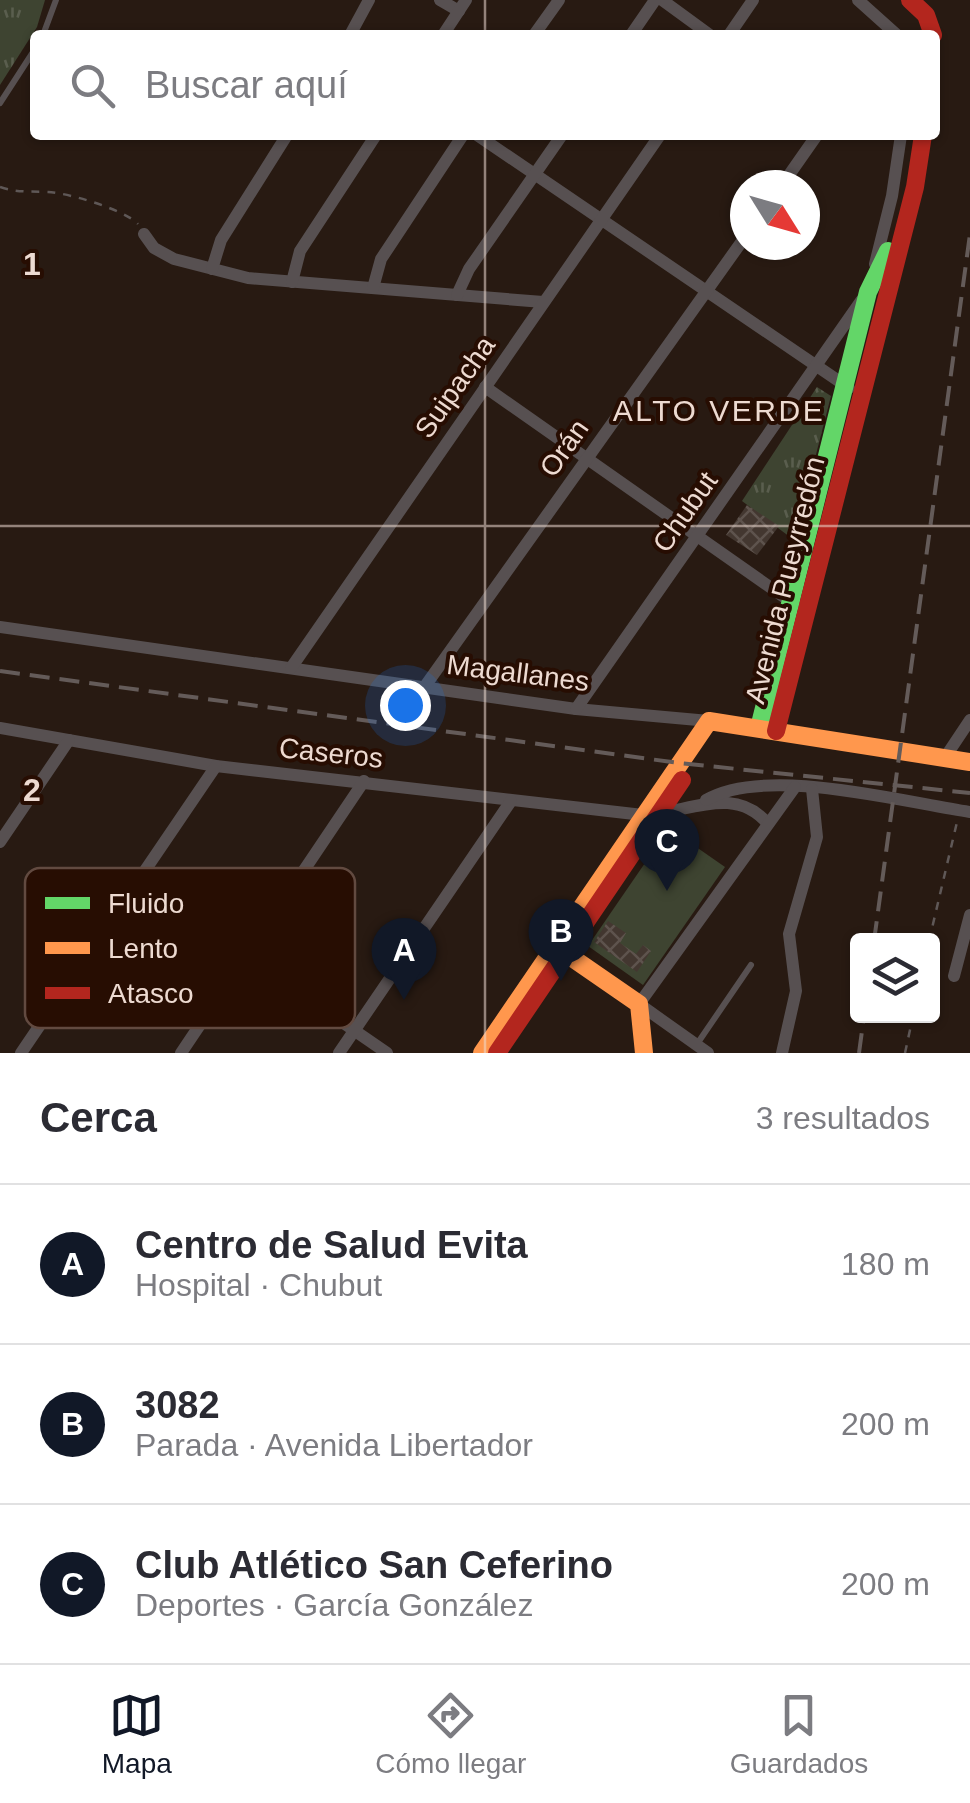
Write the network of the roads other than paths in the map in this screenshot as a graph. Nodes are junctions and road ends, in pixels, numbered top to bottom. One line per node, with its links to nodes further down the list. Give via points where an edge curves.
1 (56, 0): 11 (lane)
2 (369, 0): 12 (street)
3 (440, 0): 9 (street)
4 (559, 0): 14 (street)
5 (658, 0): 15 (street); 16 (street)
6 (753, 0): 17 (street)
7 (858, 0): 18 (street)
8 (910, 0): 10 (street)
9 (462, 6): 13 (street)
10 (930, 8)
11 (46, 30)
12 (353, 30)
13 (446, 30)
14 (538, 30)
15 (635, 30)
16 (703, 30)
17 (732, 30)
18 (888, 30)
19 (30, 56): 20 (lane)
20 (0, 103)
21 (284, 140): 36 (street, via 220,240)
22 (373, 140): 37 (street, via 300,251)
23 (460, 140): 38 (street, via 381,260)
24 (484, 140): 31 (street)
25 (559, 140): 31 (street)
26 (657, 140): 33 (street, Suipacha)
27 (814, 140): 30 (street)
28 (900, 140): 40 (street, Avenida Pueyrredón)
29 (922, 140): 32 (street, Avenida Pueyrredón)
30 (792, 170)
31 (535, 174): 33 (street); 41 (street)
32 (908, 210): 40 (street, Avenida Pueyrredón); 45 (street, Avenida Pueyrredón)
33 (602, 219): 39 (street); 42 (street, Suipacha)
34 (144, 234): 36 (street, via 174,259)
35 (730, 258): 39 (street, Orán)
36 (212, 269): 37 (street)
37 (292, 282): 38 (street)
38 (373, 288): 41 (street)
39 (707, 290): 43 (street); 46 (street, Orán)
40 (868, 292): 43 (street, Chubut); 45 (street, Avenida Pueyrredón)
41 (457, 295): 42 (street)
42 (543, 302): 44 (street, Suipacha)
43 (816, 366): 45 (street); 47 (street, Chubut)
44 (485, 387): 46 (street); 50 (street, Suipacha)
45 (852, 389): 48 (street, Avenida Pueyrredón)
46 (586, 460): 47 (street); 51 (street, Orán)
47 (698, 538): 48 (street); 52 (street, Chubut)
48 (798, 605): 56 (street, Avenida Pueyrredón)
49 (0, 628): 50 (street, Magallanes)
50 (291, 668): 51 (street, Magallanes)
51 (423, 689): 52 (street, Magallanes)
52 (576, 709): 54 (street, Magallanes)
53 (970, 720): 58 (street)
54 (715, 721): 56 (street, Magallanes); 67 (street)
55 (0, 728): 57 (street, Caseros)
56 (768, 730): 58 (street, Magallanes)
57 (70, 740): 60 (street, Caseros); 69 (street)
58 (946, 756): 59 (street, Magallanes)
59 (970, 762)
60 (216, 766): 61 (street, Caseros); 70 (street)
61 (364, 781): 64 (street, Caseros); 71 (street)
62 (795, 787): 63 (street); 65 (street, via 719,792); 68 (street)
63 (812, 789): 66 (street); 89 (street, via 817,837 790,934 796,991)
64 (511, 800): 67 (street, Caseros); 80 (street)
65 (704, 802): 67 (street); 68 (street, via 738,804)
66 (965, 812)
67 (651, 815): 73 (street)
68 (768, 824): 76 (street)
69 (0, 842)
70 (147, 868)
71 (305, 868)
72 (970, 916): 75 (street)
73 (560, 949): 76 (street); 86 (street); 87 (street)
74 (751, 965): 81 (lane)
75 (954, 976)
76 (639, 1004): 81 (street); 88 (street)
77 (38, 1028): 82 (street)
78 (198, 1028): 83 (street)
79 (351, 1028): 80 (street)
80 (354, 1030): 84 (street); 85 (street)
81 (702, 1049)
82 (21, 1053)
83 (181, 1053)
84 (339, 1053)
85 (387, 1053)
86 (482, 1053)
87 (497, 1053)
88 (644, 1053)
89 (782, 1053)

